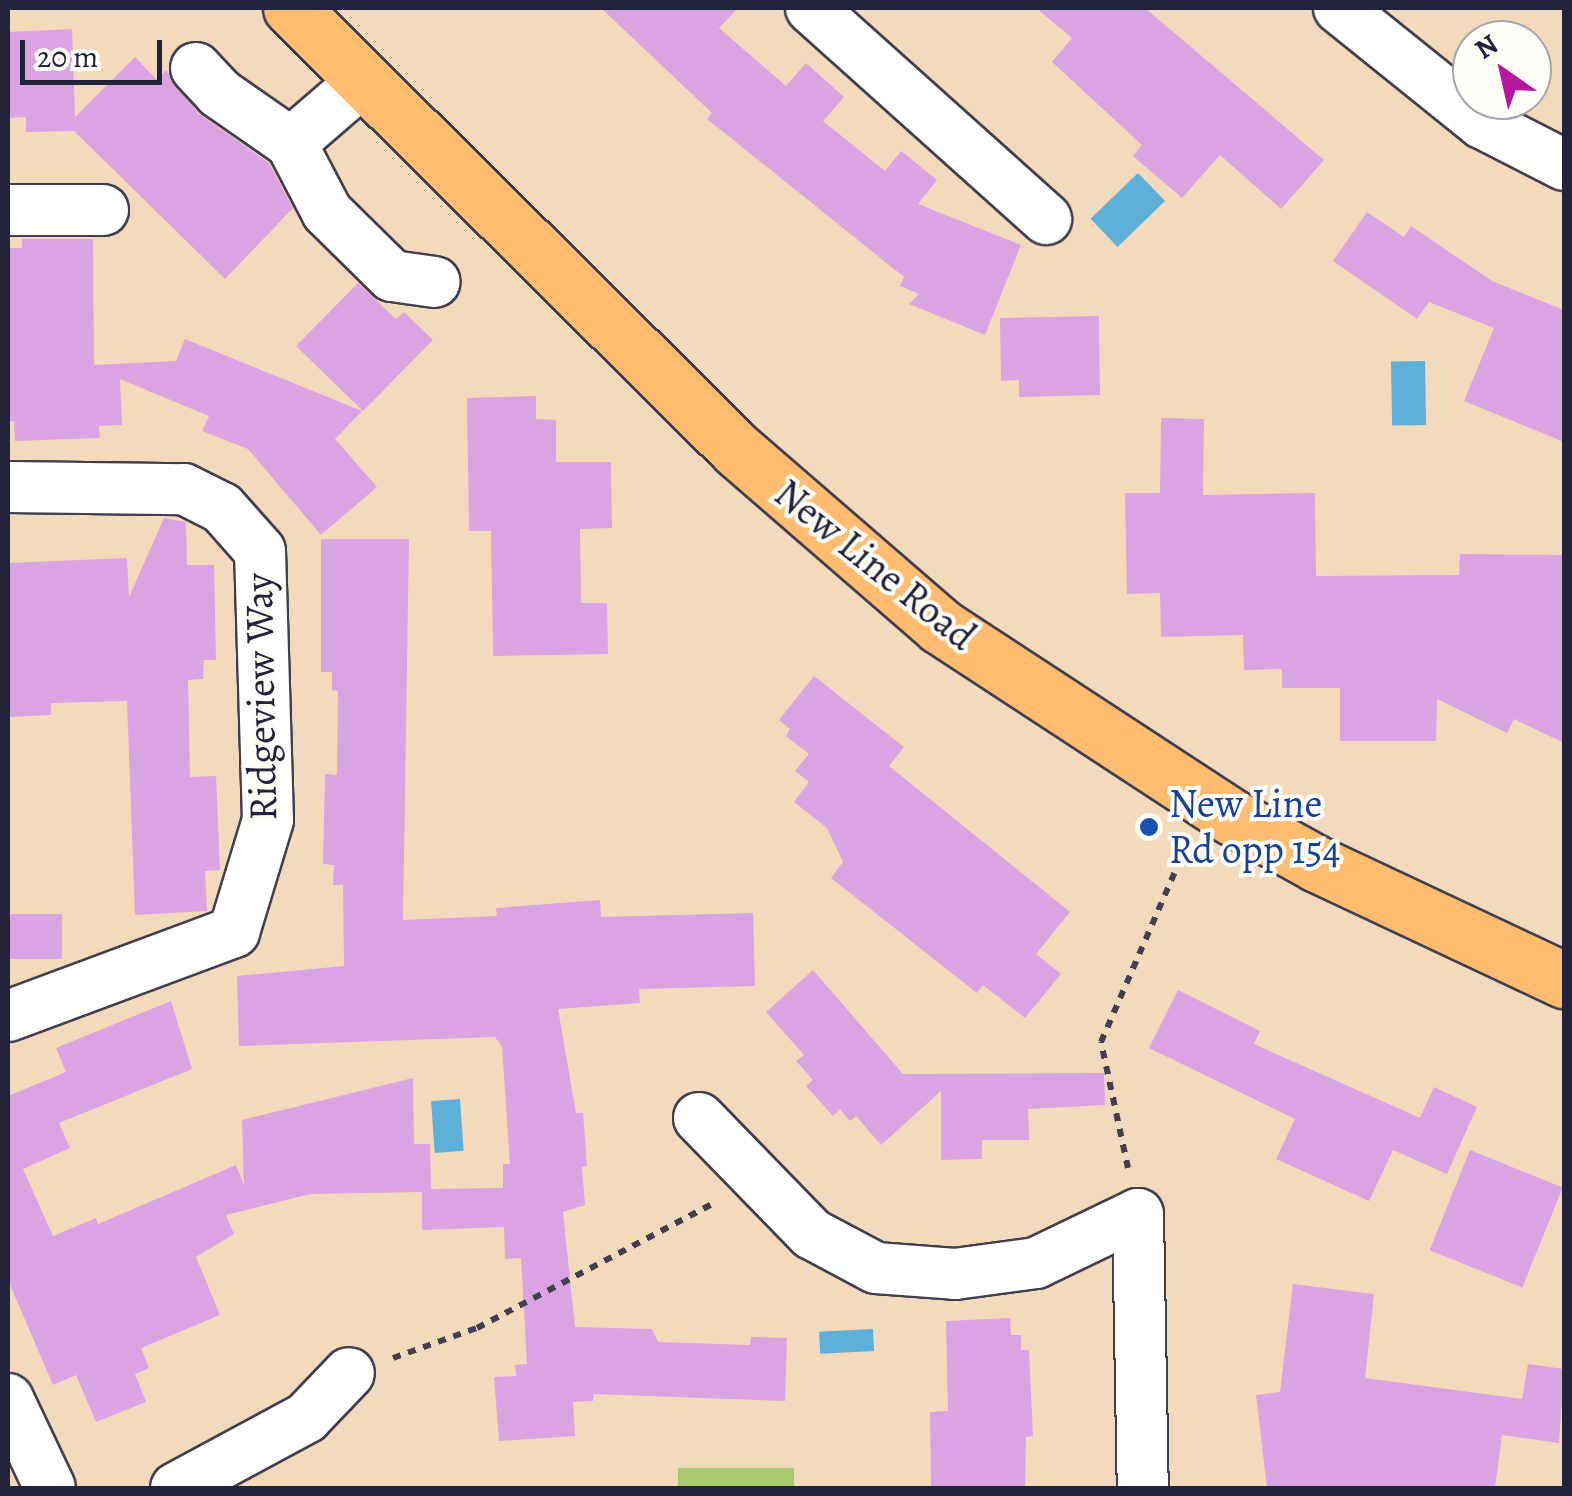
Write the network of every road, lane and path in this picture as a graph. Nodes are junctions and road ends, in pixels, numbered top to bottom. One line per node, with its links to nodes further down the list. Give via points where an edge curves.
1 (291, 8): 5 (main road, New Line Road)
2 (811, 8): 10 (street)
3 (1339, 8): 7 (street, via 1482,123)
4 (196, 68): 6 (street, via 219,93)
5 (364, 80): 6 (street); 14 (main road, New Line Road, via 738,450 940,626 1232,817)
6 (291, 143): 11 (street, via 328,212 392,276)
7 (1564, 165)
8 (8, 210): 9 (street)
9 (103, 210)
10 (1046, 219)
11 (434, 282)
12 (8, 487): 15 (street, Ridgeview Way, via 184,490 222,508 260,551 268,820 234,932)
13 (1181, 858): 18 (path, via 1102,1042)
14 (1564, 980)
15 (8, 1016)
16 (700, 1118): 17 (street)
17 (759, 1180): 18 (street, via 812,1234 876,1268 954,1274 1036,1263); 19 (path, via 478,1328)
18 (1138, 1214): 23 (street)
19 (349, 1373): 22 (street, via 306,1418)
20 (8, 1399): 21 (street)
21 (50, 1488)
22 (176, 1488)
23 (1144, 1488)

